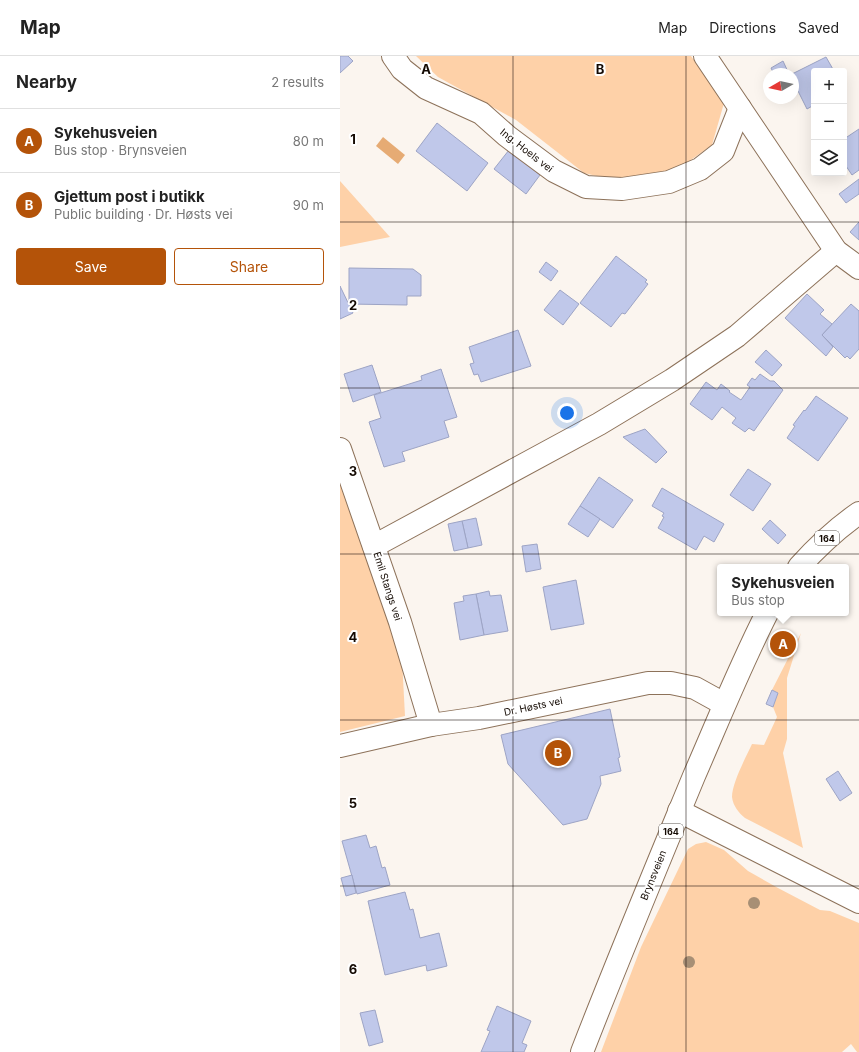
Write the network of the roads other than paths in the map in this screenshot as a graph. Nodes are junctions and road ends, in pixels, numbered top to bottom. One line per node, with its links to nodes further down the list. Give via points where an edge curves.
1 (393, 56): 3 (street, Ing. Hoels vei, via 402,69 426,88 481,113 554,172 586,187 622,189 669,182 700,169 723,151)
2 (705, 56): 3 (street)
3 (740, 108): 4 (street)
4 (836, 251): 5 (street); 8 (street, via 737,336 672,380 599,424)
5 (859, 268)
6 (340, 449): 8 (street, Emil Stangs vei)
7 (859, 513): 9 (street, 164, via 834,532)
8 (374, 546): 12 (street, Emil Stangs vei)
9 (802, 564)
10 (765, 616): 11 (street, Brynsveien / 164)
11 (724, 704): 12 (street, Dr. Høsts vei, via 695,688 648,682 479,718); 14 (street, Brynsveien / 164)
12 (431, 725): 13 (street, Dr. Høsts vei)
13 (340, 746)
14 (679, 811): 15 (street); 16 (street, Brynsveien / 164)
15 (859, 902)
16 (582, 1052)

